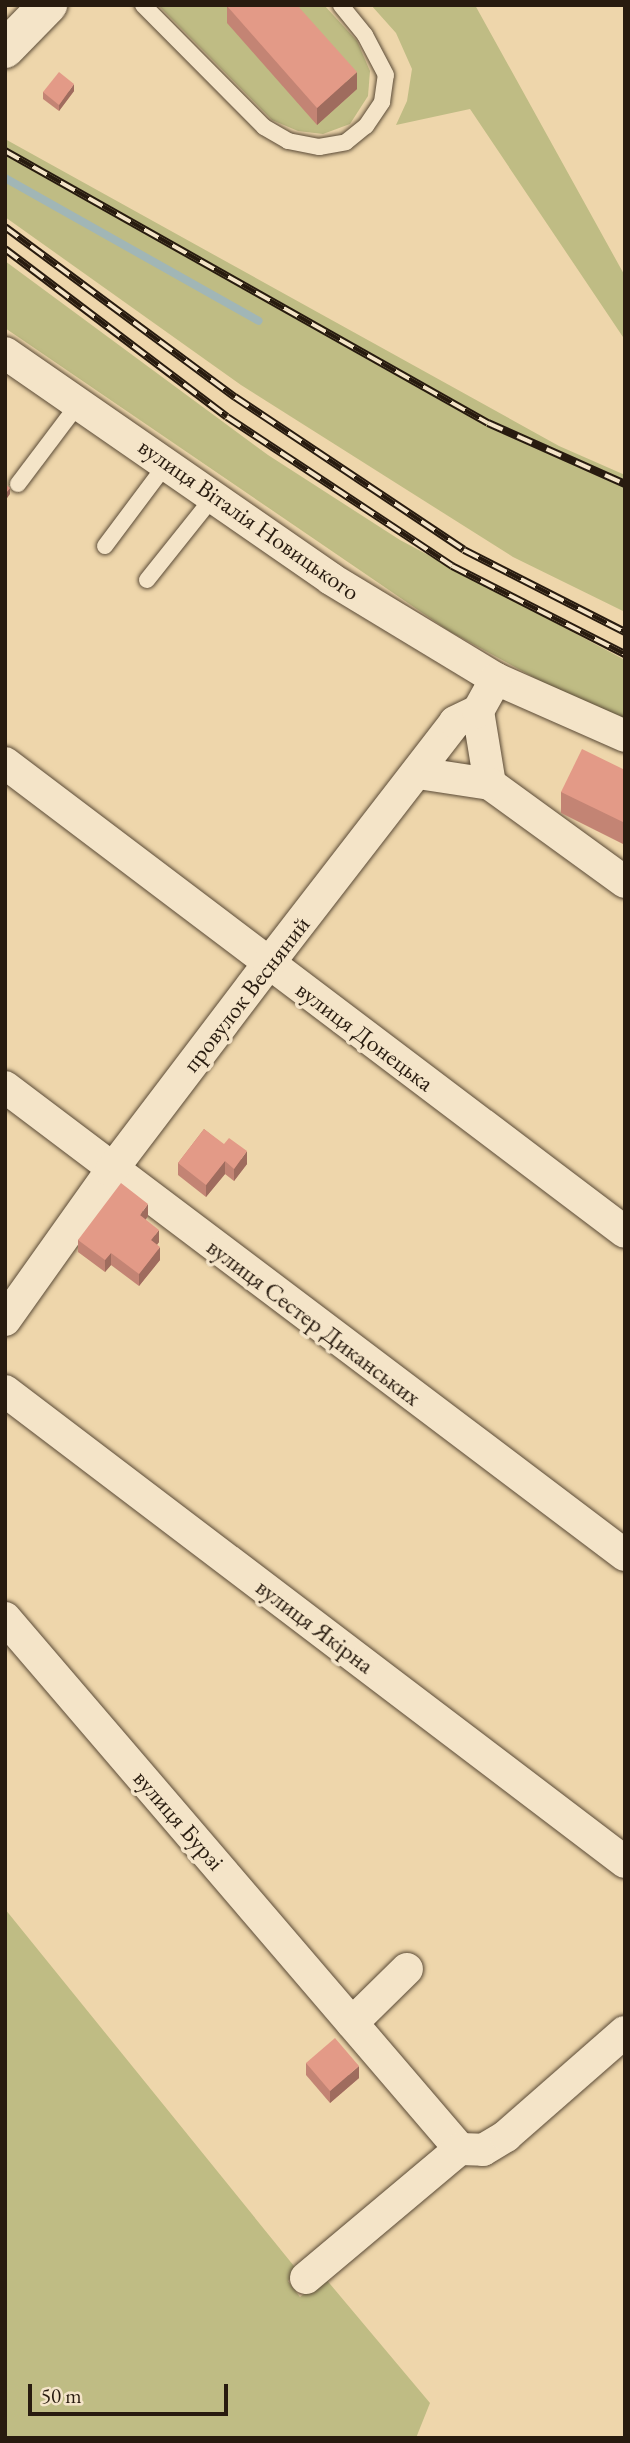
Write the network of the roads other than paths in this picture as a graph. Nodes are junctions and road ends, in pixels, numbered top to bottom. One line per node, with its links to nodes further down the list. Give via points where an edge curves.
1 (48, 5): 4 (main road)
2 (143, 5): 3 (lane, via 264,127 288,141 319,147 346,142 366,126 383,102 386,75 372,46)
3 (341, 5)
4 (8, 41)
5 (5, 353): 6 (street, вулиця Віталія Новицького)
6 (79, 403): 7 (street, вулиця Віталія Новицького); 8 (lane)
7 (167, 463): 9 (street, вулиця Віталія Новицького); 10 (lane)
8 (18, 484)
9 (214, 496): 11 (lane); 12 (street, вулиця Віталія Новицького, via 331,579)
10 (105, 546)
11 (147, 580)
12 (496, 678): 13 (street, провулок Весняний); 14 (street, вулиця Віталія Новицького)
13 (478, 711): 16 (street, провулок Весняний, via 454,722); 17 (street)
14 (625, 736)
15 (5, 763): 19 (street, вулиця Донецька)
16 (418, 773): 17 (street); 19 (street, провулок Весняний)
17 (490, 784): 18 (street)
18 (625, 882)
19 (269, 963): 21 (street, провулок Весняний); 22 (street, вулиця Донецька)
20 (5, 1087): 21 (street, вулиця Сестер Диканських)
21 (111, 1171): 23 (street, провулок Весняний); 25 (street, вулиця Сестер Диканських)
22 (625, 1233)
23 (5, 1320)
24 (5, 1391): 27 (street, вулиця Якірна)
25 (625, 1555)
26 (5, 1618): 29 (street, вулиця Бурзі)
27 (625, 1861)
28 (407, 1969): 29 (street)
29 (352, 2023): 31 (street, вулиця Бурзі)
30 (625, 2032): 31 (street, via 506,2136 483,2150)
31 (460, 2149): 32 (street)
32 (306, 2278)

